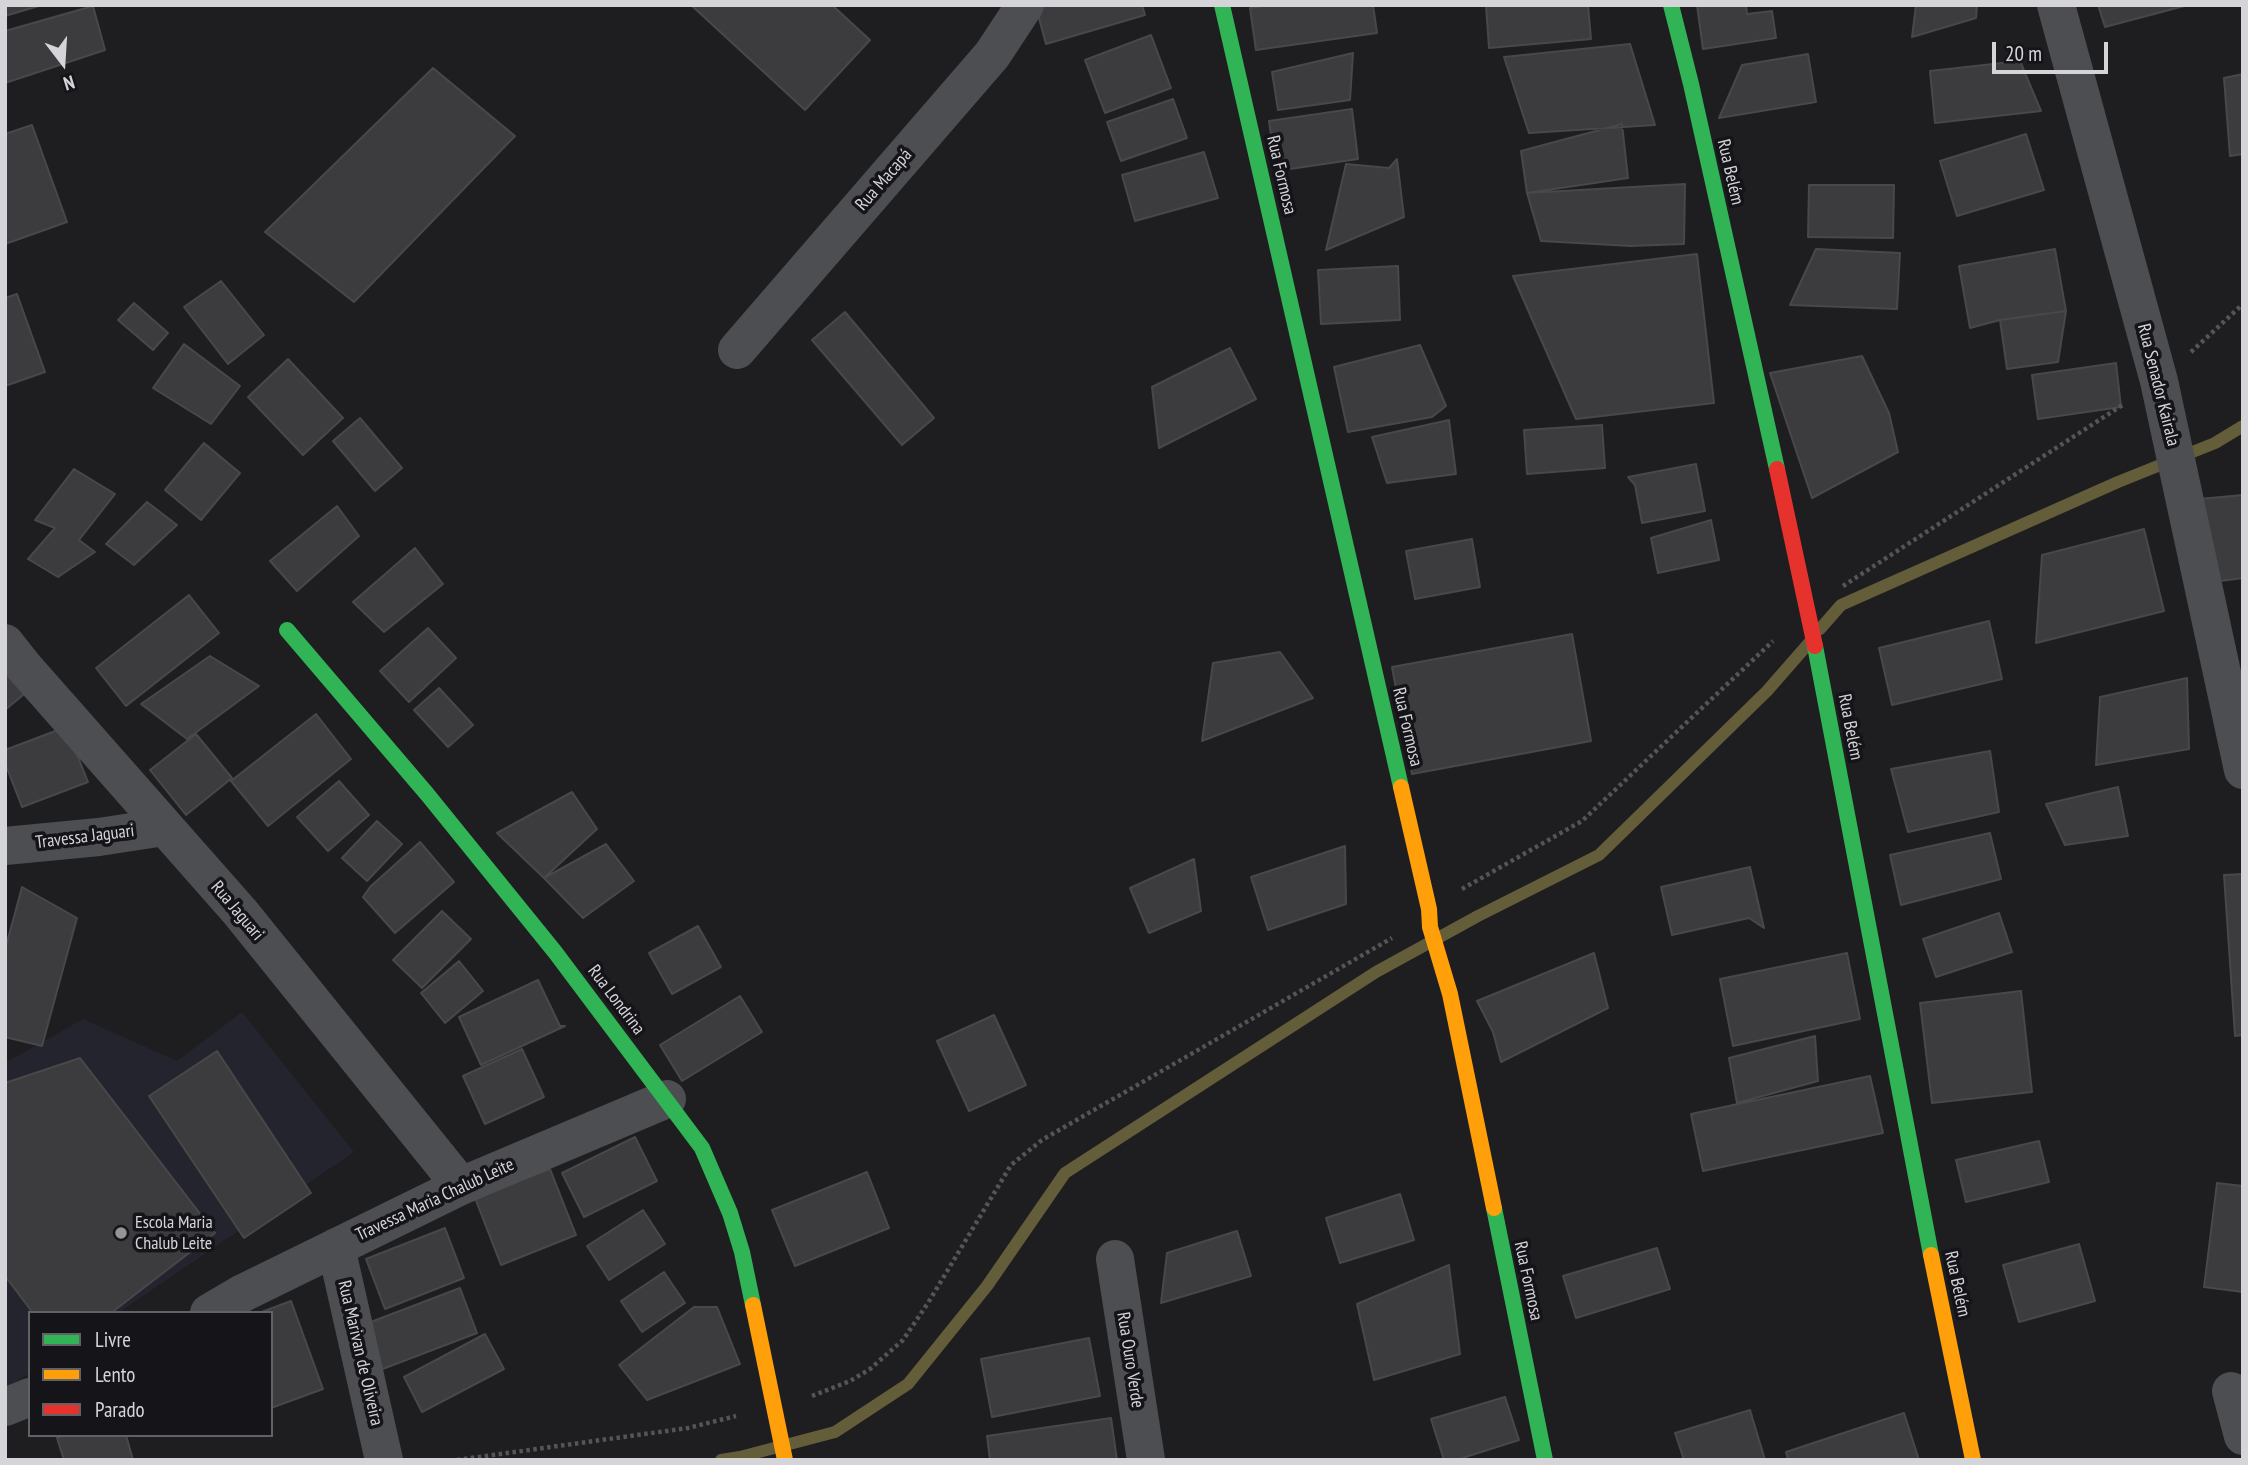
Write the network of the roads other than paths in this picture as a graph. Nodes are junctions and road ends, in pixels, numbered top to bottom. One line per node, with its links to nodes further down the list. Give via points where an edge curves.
1 (1025, 5): 5 (street, Rua Macapá, via 992,55)
2 (1222, 5): 23 (street, Rua Formosa, via 1430,927 1450,994)
3 (1671, 5): 24 (street, Rua Belém, via 1808,608)
4 (2056, 5): 8 (street, Rua Senador Kairala, via 2159,381)
5 (737, 350)
6 (287, 630): 11 (street, Rua Londrina, via 436,804)
7 (5, 643): 9 (street, Rua Jaguari)
8 (2243, 770)
9 (164, 827): 10 (street, Travessa Jaguari); 12 (street, Rua Jaguari, via 240,912)
10 (5, 846)
11 (667, 1099): 12 (street, Travessa Maria Chalub Leite); 21 (street, Rua Londrina, via 702,1148 730,1213)
12 (461, 1186): 13 (street, Travessa Maria Chalub Leite)
13 (336, 1247): 15 (street, Travessa Maria Chalub Leite); 20 (street, Rua Marivan de Oliveira)
14 (1115, 1259): 22 (street, Rua Ouro Verde)
15 (213, 1311)
16 (2231, 1391): 19 (street)
17 (28, 1398): 18 (street)
18 (5, 1407)
19 (2243, 1436)
20 (384, 1460)
21 (785, 1460)
22 (1146, 1460)
23 (1545, 1460)
24 (1973, 1460)

